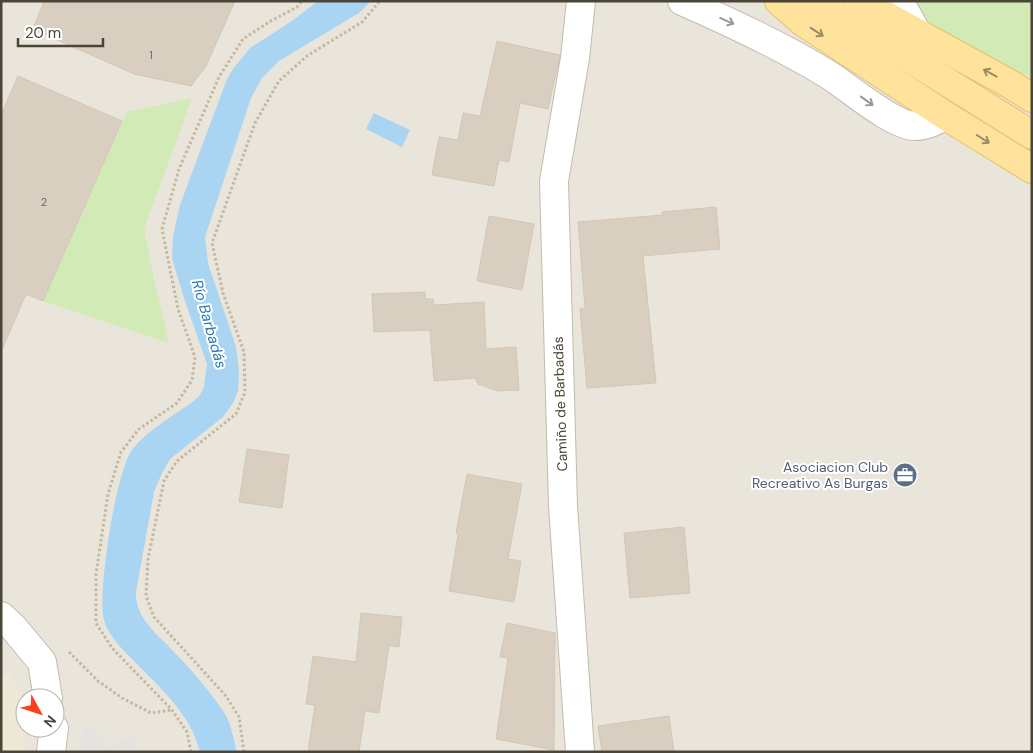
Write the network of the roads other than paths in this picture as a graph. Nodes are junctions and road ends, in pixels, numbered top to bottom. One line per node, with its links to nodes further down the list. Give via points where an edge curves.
1 (581, 1): 9 (street, Camiño de Barbadás)
2 (599, 1): 9 (street, Camiño de Barbadás)
3 (682, 1): 11 (street, one-way to 11, via 735,24 829,75 893,120 913,126)
4 (779, 1): 11 (main road, one-way to 11, via 803,22)
5 (811, 1): 12 (main road, via 864,30)
6 (859, 1): 8 (main road)
7 (896, 1): 8 (street, via 901,4)
8 (917, 33): 10 (main road, one-way to 8)
9 (575, 58): 18 (street, Camiño de Barbadás, via 554,181 563,506)
10 (1032, 98)
11 (946, 116): 13 (main road, one-way to 13)
12 (1032, 135)
13 (1032, 169)
14 (1, 616): 15 (street, via 42,662)
15 (46, 688)
16 (53, 738): 17 (street)
17 (51, 752)
18 (580, 752)

